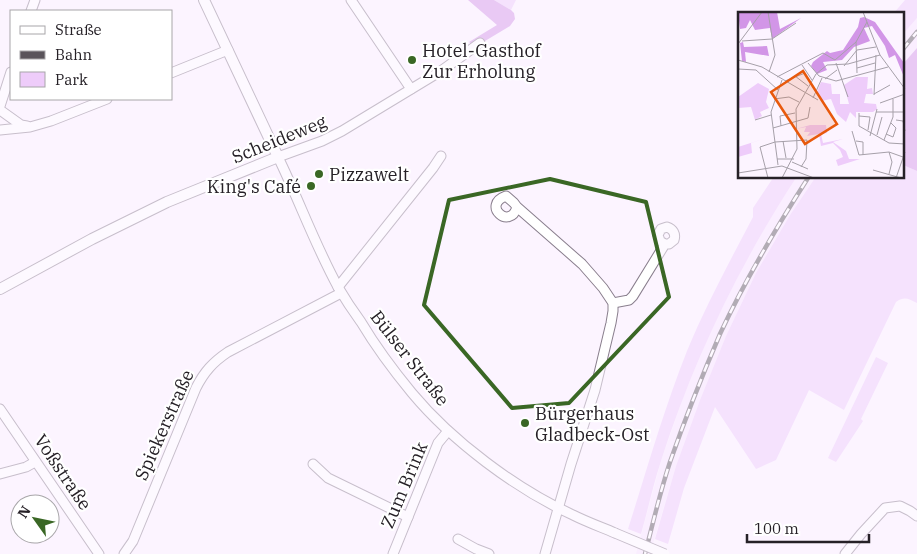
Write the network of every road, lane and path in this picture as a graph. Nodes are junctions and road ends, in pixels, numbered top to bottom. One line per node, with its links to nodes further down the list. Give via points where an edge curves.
1 (204, 0): 4 (street)
2 (351, 0): 7 (street)
3 (480, 43): 7 (street, Scheideweg)
4 (228, 50): 5 (street); 14 (street)
5 (172, 73)
6 (10, 75): 9 (street)
7 (411, 89): 14 (street, Scheideweg, via 322,141)
8 (104, 100): 11 (street)
9 (0, 106)
10 (0, 110): 11 (street)
11 (30, 127): 12 (street)
12 (0, 130)
13 (440, 156): 18 (street)
14 (278, 157): 17 (street, Scheideweg, via 151,209); 18 (street, Bülser Straße)
15 (517, 207): 19 (street, via 582,264)
16 (666, 244): 19 (street, via 633,296)
17 (0, 289)
18 (340, 290): 21 (street, Bülser Straße, via 390,365); 30 (street, Spiekerstraße, via 228,352 206,370 194,390 133,541)
19 (614, 303): 25 (street, via 595,390)
20 (0, 409): 22 (street, Voßstraße)
21 (448, 431): 25 (street, Bülser Straße, via 505,476); 27 (street, Zum Brink, via 438,443)
22 (35, 462): 24 (street); 29 (street, Voßstraße)
23 (314, 464): 27 (street, via 328,478)
24 (0, 474)
25 (558, 508): 33 (street); 34 (street, Bülser Straße, bridge)
26 (917, 516): 35 (street, via 900,506 886,508)
27 (408, 517): 31 (street, Zum Brink)
28 (458, 539): 32 (street)
29 (99, 554)
30 (124, 554)
31 (393, 554)
32 (489, 554)
33 (545, 554)
34 (665, 554)
35 (845, 554)

